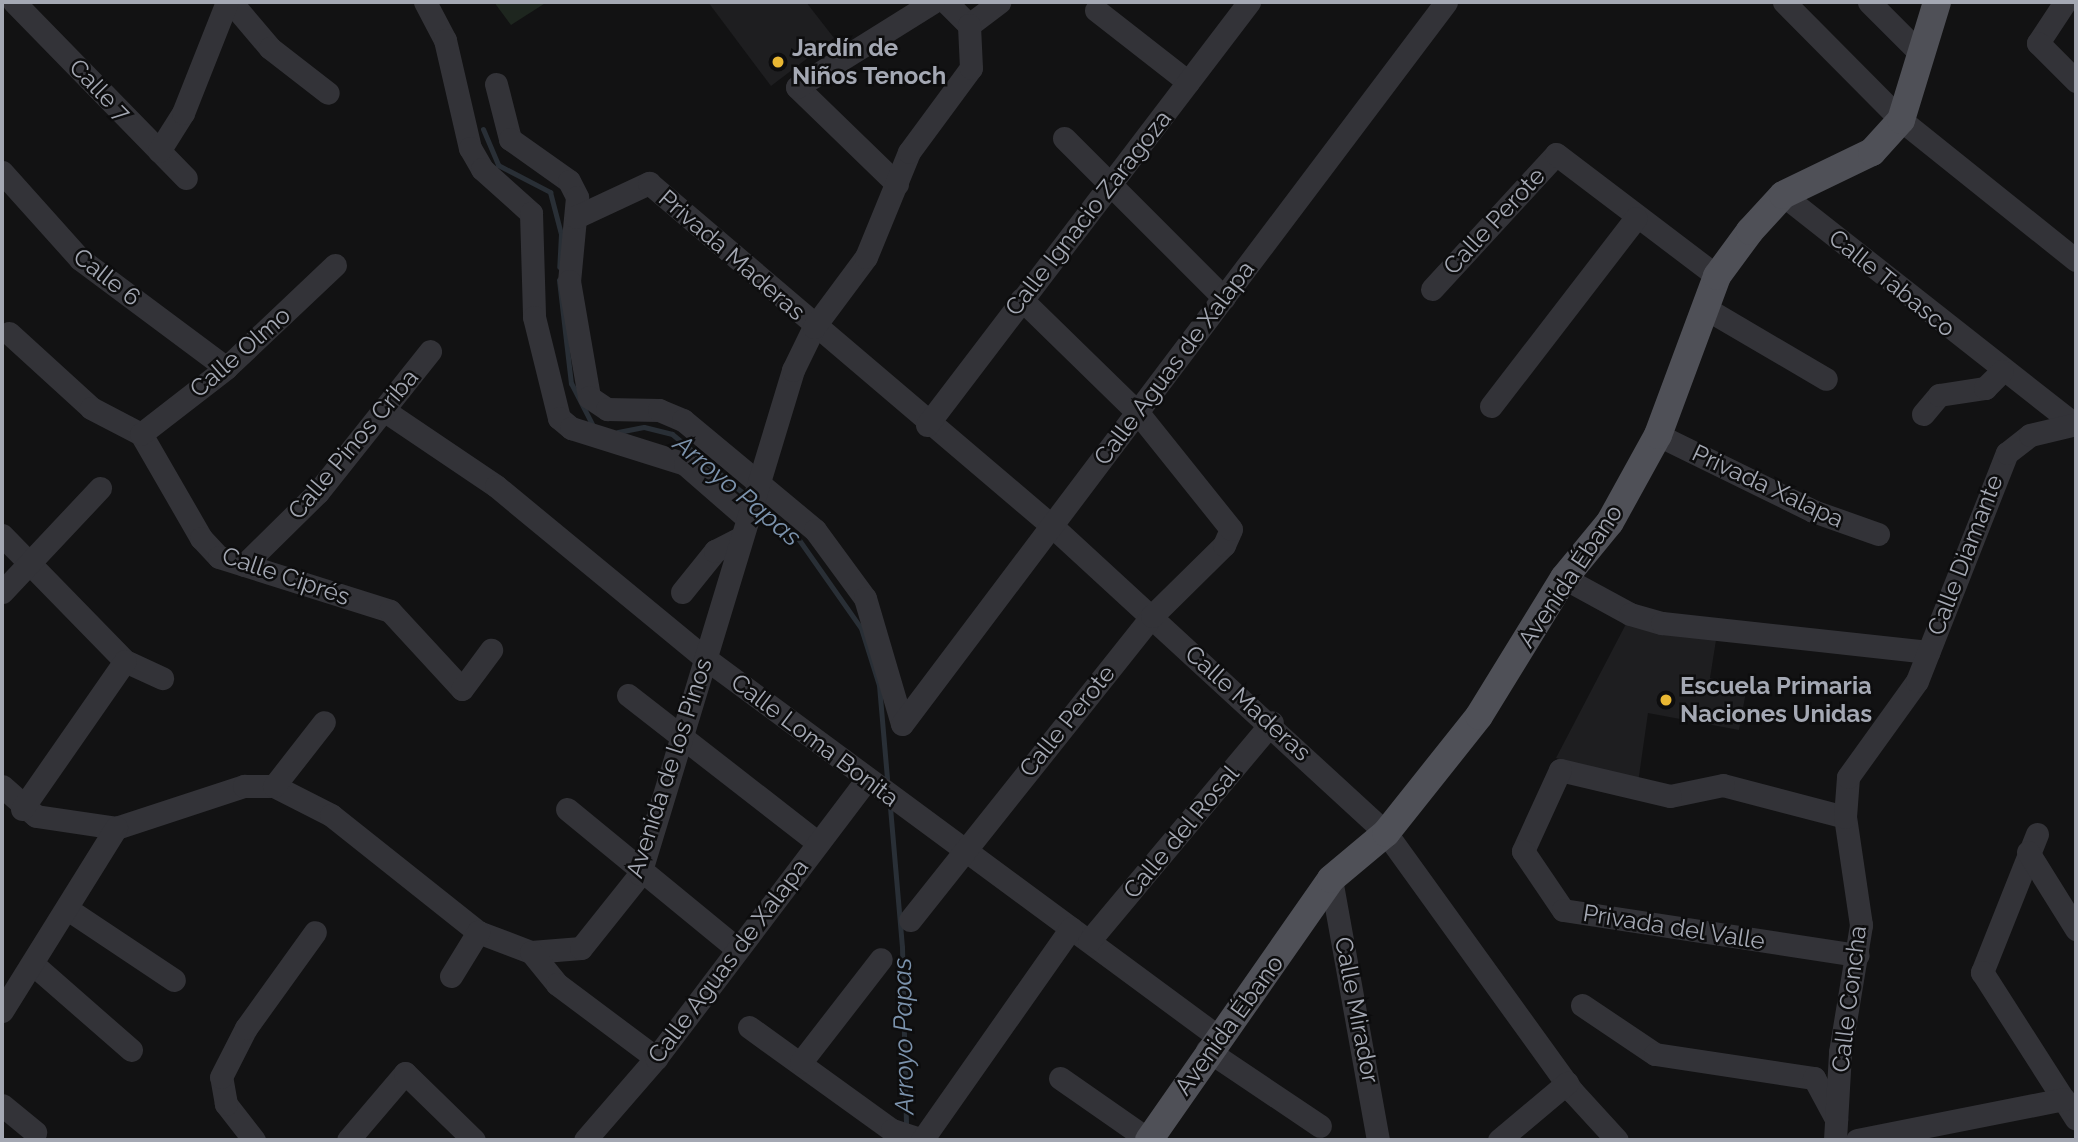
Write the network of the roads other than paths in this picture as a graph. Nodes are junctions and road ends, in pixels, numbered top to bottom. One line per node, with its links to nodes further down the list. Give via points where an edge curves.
1 (13, 2): 14 (street); 23 (street, Calle 7)
2 (229, 2): 20 (street, via 270,48); 23 (street, via 183,113)
3 (425, 2): 53 (street, via 445,40 470,148 482,169 531,213 534,317 559,418 571,428 685,464)
4 (933, 2): 26 (street, via 797,87)
5 (946, 2): 15 (street)
6 (999, 2): 15 (street)
7 (1249, 2): 18 (street, Calle Ignacio Zaragoza)
8 (1446, 2): 35 (street, Calle Aguas de Xalapa)
9 (1784, 2): 21 (street)
10 (1869, 2): 16 (street)
11 (1937, 2): 16 (main road, Avenida Ébano)
12 (2065, 2): 17 (street, via 2038,43)
13 (1096, 10): 18 (street)
14 (2, 11)
15 (969, 25): 26 (street, Avenida de los Pinos, via 971,68 908,152)
16 (1918, 51): 21 (main road, Avenida Ébano)
17 (2076, 81)
18 (1188, 82): 27 (street, Calle Ignacio Zaragoza)
19 (496, 84): 29 (street, via 510,139 569,181)
20 (328, 93)
21 (1901, 120): 28 (main road, Avenida Ébano, via 1872,152); 31 (street)
22 (1064, 138): 27 (street)
23 (159, 151): 25 (street, Calle 7)
24 (2, 172): 41 (street, Calle 6, via 80,259)
25 (186, 178)
26 (897, 184): 38 (street, Avenida de los Pinos, via 866,257)
27 (1110, 186): 35 (street); 36 (street, Calle Ignacio Zaragoza)
28 (1783, 195): 33 (main road, Avenida Ébano); 42 (street, Calle Tabasco)
29 (576, 216): 38 (street, Privada Maderas, via 649,183); 53 (street, via 569,281 574,341 589,397 607,409 659,410 683,420)
30 (1636, 218): 33 (street); 34 (street, Calle Perote, via 1556,154); 44 (street)
31 (2075, 258)
32 (335, 265): 41 (street, Calle Olmo)
33 (1717, 276): 37 (main road, Avenida Ébano)
34 (1432, 289)
35 (1223, 298): 46 (street, Calle Aguas de Xalapa)
36 (1021, 299): 46 (street); 49 (street, Calle Ignacio Zaragoza)
37 (1705, 308): 43 (street); 51 (main road, Avenida Ébano)
38 (814, 327): 49 (street, Calle Maderas); 53 (street, Avenida de los Pinos)
39 (9, 333): 50 (street, via 91,408)
40 (430, 351): 45 (street, Calle Pinos Criba)
41 (226, 368): 50 (street, Calle Olmo)
42 (2002, 370): 47 (street, via 1985,388 1939,395); 48 (street, Calle Tabasco)
43 (1826, 379)
44 (1491, 406)
45 (385, 411): 58 (street, Calle Pinos Criba, via 318,492); 65 (street, Calle Loma Bonita, via 496,486)
46 (1138, 413): 54 (street, Calle Aguas de Xalapa); 62 (street, Calle Perote, via 1231,529 1224,545)
47 (1923, 414)
48 (2075, 424): 64 (street, Calle Diamante, via 2030,435 2007,453)
49 (927, 425): 54 (street, Calle Maderas)
50 (141, 434): 58 (street, Calle Ciprés, via 201,538 219,557)
51 (1658, 435): 55 (street, Privada Xalapa, via 1813,511); 59 (main road, Avenida Ébano, via 1610,522)
52 (100, 488): 57 (street)
53 (750, 506): 54 (street, Calle Aguas de Xalapa, via 815,530 865,598 902,724); 61 (street); 65 (street, Avenida de los Pinos)
54 (1052, 526): 62 (street, Calle Maderas)
55 (1878, 534)
56 (2, 535): 57 (street)
57 (30, 562): 60 (street); 66 (street)
58 (244, 565): 63 (street, Calle Ciprés, via 390,611 462,689)
59 (1564, 578): 64 (street, via 1630,614 1662,623); 79 (main road, Avenida Ébano, via 1479,716)
60 (2, 592)
61 (682, 592)
62 (1152, 616): 70 (street, Calle Maderas); 81 (street, Calle Perote)
63 (491, 650)
64 (1928, 652): 77 (street, Calle Diamante, via 1917,681 1848,777)
65 (705, 657): 71 (street, Avenida de los Pinos); 72 (street, Calle Loma Bonita)
66 (125, 661): 67 (street); 75 (street)
67 (162, 678)
68 (628, 695): 71 (street)
69 (324, 722): 73 (street)
70 (1272, 722): 79 (street, Calle Maderas); 89 (street, Calle del Rosal)
71 (682, 736): 80 (street); 82 (street, Avenida de los Pinos)
72 (867, 779): 80 (street, Calle Aguas de Xalapa); 81 (street, Calle Loma Bonita)
73 (274, 786): 78 (street, Avenida de los Pinos, via 244,786); 88 (street, Avenida de los Pinos, via 331,815)
74 (2, 787): 75 (street, Avenida de los Pinos)
75 (22, 809): 78 (street, Avenida de los Pinos, via 70,825)
76 (567, 809): 82 (street)
77 (1845, 817): 92 (street, Calle Concha, via 1861,925); 92 (street, Privada del Valle, via 1723,785 1670,796 1560,771 1523,851 1563,909)
78 (116, 828): 84 (street)
79 (1386, 833): 83 (main road, Avenida Ébano); 105 (street, Calle Maderas)
80 (818, 843): 90 (street, Calle Aguas de Xalapa)
81 (960, 851): 85 (street, Calle Perote); 89 (street, Calle Loma Bonita)
82 (640, 874): 90 (street); 91 (street, Avenida de los Pinos, via 581,948)
83 (1331, 879): 100 (main road, Avenida Ébano); 119 (street, Calle Mirador)
84 (69, 910): 94 (street); 96 (street)
85 (910, 920)
86 (2076, 929): 106 (street, via 2033,843 1982,972)
87 (315, 932): 114 (street, via 246,1028 219,1090)
88 (478, 932): 91 (street, Avenida de los Pinos); 95 (street)
89 (1080, 935): 100 (street, Calle Loma Bonita); 113 (street, Calle del Rosal)
90 (736, 948): 102 (street, Calle Aguas de Xalapa)
91 (531, 952): 102 (street, via 557,984)
92 (1858, 955): 110 (street, Calle Concha)
93 (881, 959): 103 (street)
94 (34, 965): 98 (street); 101 (street)
95 (450, 976)
96 (174, 980)
97 (1581, 1005): 110 (street, via 1655,1054 1814,1079)
98 (2, 1011)
99 (749, 1027): 103 (street)
100 (1212, 1043): 109 (street, Calle Loma Bonita); 118 (main road, Avenida Ébano)
101 (131, 1050)
102 (656, 1058): 117 (street, Calle Aguas de Xalapa)
103 (801, 1062): 113 (street)
104 (1060, 1077): 118 (street)
105 (1567, 1083): 112 (street, Calle Maderas); 120 (street)
106 (2064, 1099): 108 (street); 121 (street)
107 (2, 1105): 111 (street)
108 (2076, 1119)
109 (1320, 1126)
110 (1835, 1130)
111 (35, 1132)
112 (1609, 1138)
113 (916, 1139)
114 (253, 1140)
115 (348, 1140): 116 (street, via 405,1073)
116 (474, 1140)
117 (585, 1140)
118 (1149, 1140)
119 (1378, 1140)
120 (1499, 1140)
121 (1857, 1140)

